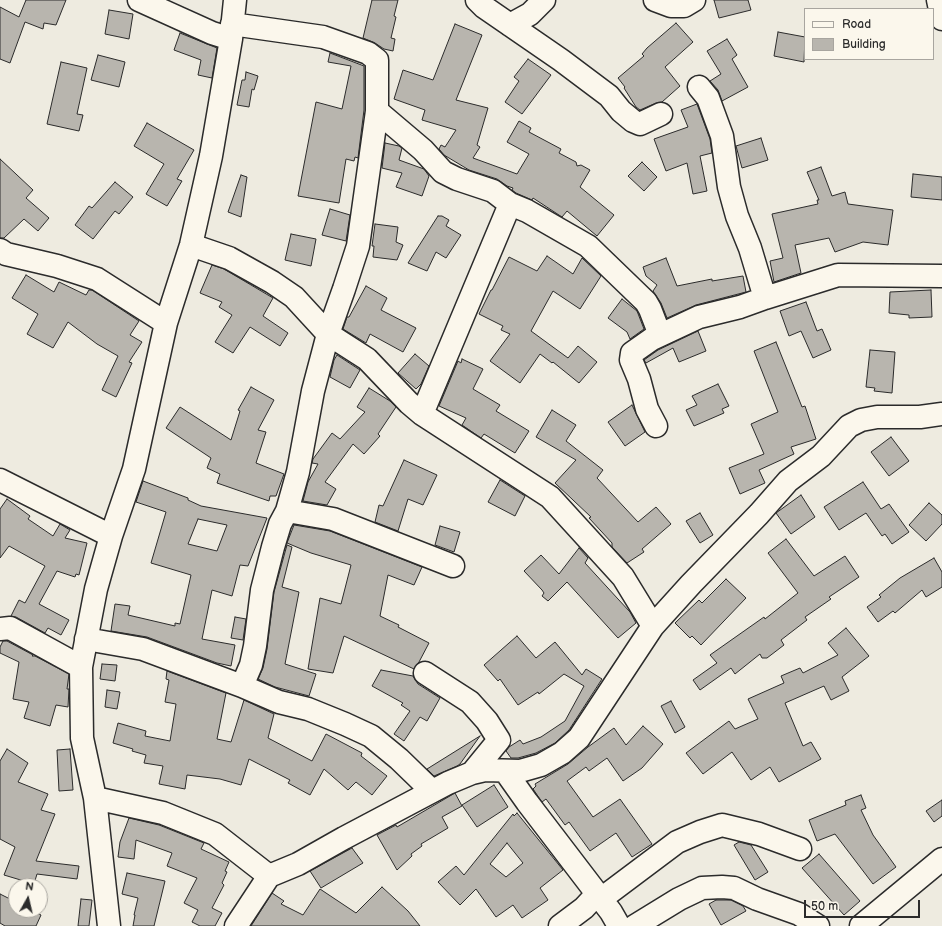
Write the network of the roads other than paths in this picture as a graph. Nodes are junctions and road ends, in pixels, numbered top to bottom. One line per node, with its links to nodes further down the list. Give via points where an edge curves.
1 (139, 0): 10 (street, via 212,33)
2 (235, 0): 10 (street)
3 (477, 0): 9 (street)
4 (544, 0): 9 (street, via 530,14)
5 (655, 0): 6 (street, via 671,6 684,6)
6 (694, 0)
7 (938, 0): 8 (street)
8 (942, 19)
9 (510, 25): 13 (street, via 609,96 633,122 640,124)
10 (232, 31): 12 (street, via 323,37 368,53 377,60); 15 (street, via 211,156)
11 (699, 87): 18 (street, via 708,98 722,136 737,216)
12 (377, 111): 14 (street, via 443,172 493,192); 20 (street, via 358,246)
13 (661, 114)
14 (510, 204): 21 (street, via 588,246 646,302); 22 (street)
15 (191, 245): 19 (street); 20 (street, via 229,258 272,282 294,297)
16 (0, 250): 19 (street, via 6,254 97,279)
17 (942, 276): 18 (street, via 838,275)
18 (765, 298): 21 (street, via 699,317)
19 (166, 323): 27 (street, via 134,469)
20 (328, 334): 22 (street, via 367,359); 26 (street, via 312,391 298,472)
21 (660, 335): 24 (street, via 632,353 631,360 647,409)
22 (422, 414): 29 (street, via 550,497 623,576)
23 (942, 414): 29 (street, via 877,417 861,420 849,426 821,456 788,482)
24 (656, 426)
25 (0, 480): 27 (street)
26 (287, 511): 28 (street, via 333,519); 34 (street, via 280,524 271,554 262,590 253,652)
27 (111, 536): 31 (street, via 96,589)
28 (453, 566)
29 (653, 626): 35 (street, via 580,738 562,753 541,765 520,771)
30 (0, 629): 32 (street, via 10,628)
31 (86, 639): 32 (street); 34 (street, via 143,649)
32 (81, 667): 38 (street, via 82,738)
33 (425, 673): 36 (street, via 470,702 499,740)
34 (242, 686): 37 (street, via 279,702 308,709 371,736)
35 (505, 771): 36 (street, via 485,770); 42 (street)
36 (472, 773): 37 (street)
37 (432, 791): 41 (street, via 298,864)
38 (95, 798): 41 (street, via 163,813 215,834); 43 (street)
39 (800, 849): 42 (street, via 759,834 722,825 677,842)
40 (942, 859): 49 (street)
41 (269, 876): 44 (street)
42 (599, 897): 45 (street); 46 (street)
43 (109, 926)
44 (236, 926)
45 (560, 926)
46 (619, 926)
47 (635, 926): 48 (street, via 702,888 722,887 734,888 799,914)
48 (818, 926)
49 (861, 926)

